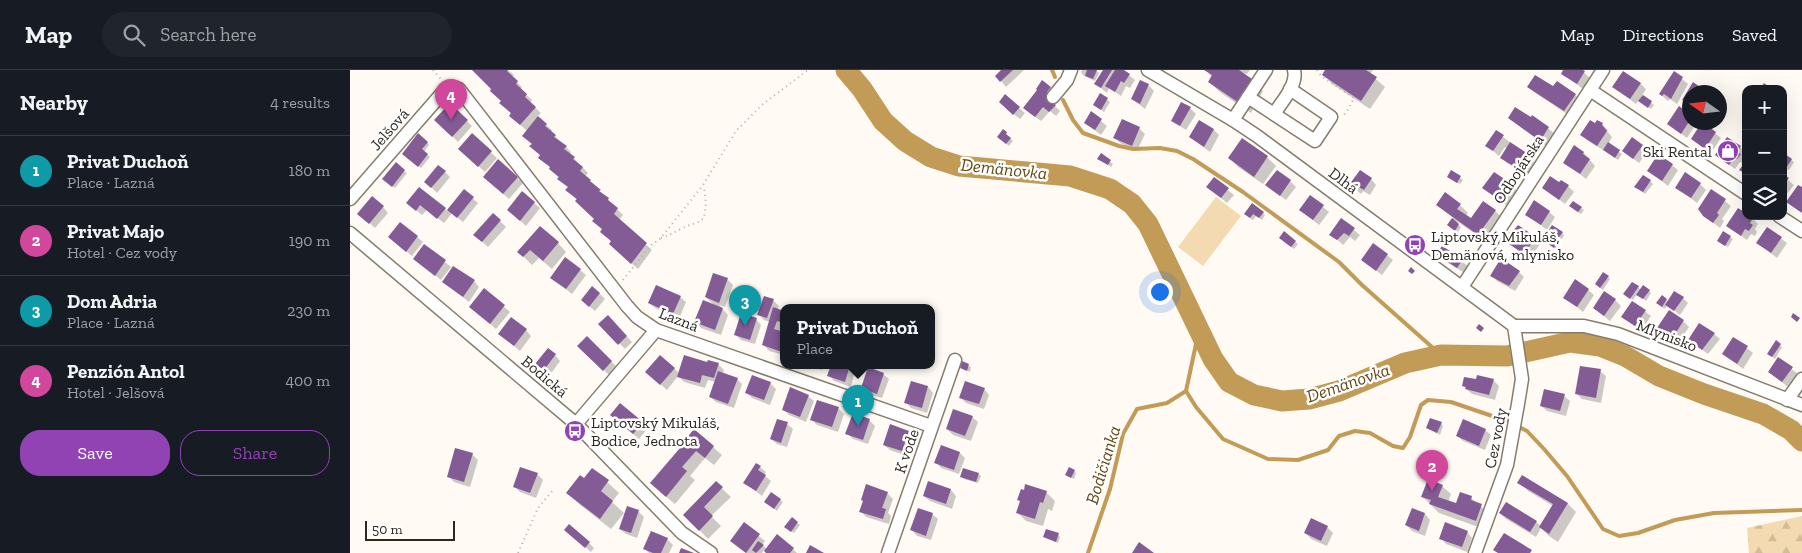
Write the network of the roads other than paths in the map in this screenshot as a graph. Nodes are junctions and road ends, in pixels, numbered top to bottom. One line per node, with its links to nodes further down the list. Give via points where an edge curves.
1 (1072, 70): 9 (street)
2 (1148, 70): 12 (street, Dlhá)
3 (1266, 70): 10 (street)
4 (1294, 70): 7 (street, via 1295,79)
5 (1603, 70): 8 (street, Odbojárska)
6 (455, 87): 14 (street, Jelšová, via 444,91); 20 (street, Lazná, via 637,317)
7 (1290, 89): 11 (street); 11 (street, via 1331,117 1315,141)
8 (1590, 90): 13 (street); 18 (street, Odbojárska)
9 (1053, 97)
10 (1248, 97): 11 (street); 12 (street)
11 (1274, 114)
12 (1233, 120): 18 (street, Dlhá)
13 (1742, 191)
14 (350, 199)
15 (1785, 220): 16 (street)
16 (1802, 232)
17 (350, 233): 25 (street, Bodická)
18 (1462, 287): 19 (street, Dlhá)
19 (1514, 326): 23 (street, Mlynisko, via 1602,329); 29 (street, Cez vody, via 1522,379 1516,417 1503,480)
20 (656, 330): 25 (street); 26 (street, Lazná)
21 (954, 360): 26 (street, K vode)
22 (1802, 379): 23 (street)
23 (1787, 400): 24 (street, Mlynisko)
24 (1802, 406)
25 (576, 424): 27 (street, Bodická, via 662,514)
26 (932, 426): 28 (street, K vode)
27 (711, 553)
28 (888, 553)
29 (1475, 553)

